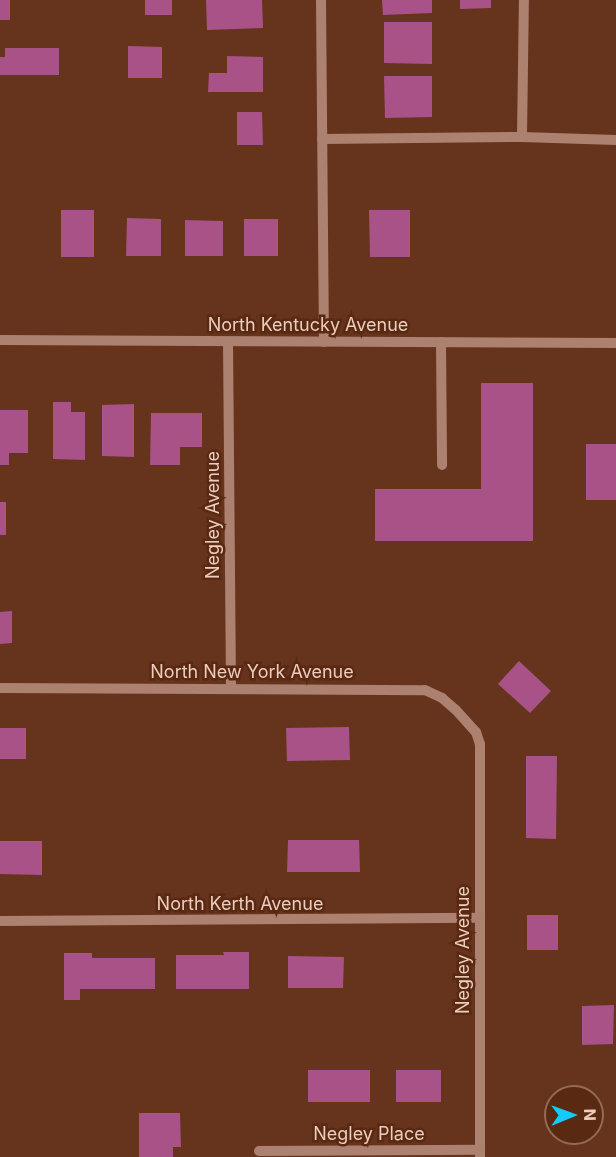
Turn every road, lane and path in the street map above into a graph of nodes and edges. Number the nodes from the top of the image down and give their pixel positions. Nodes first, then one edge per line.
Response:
1 (321, 0) edge
2 (524, 0) edge
3 (522, 137) junction
4 (322, 139) junction
5 (616, 140) edge
6 (0, 340) edge
7 (228, 342) junction
8 (324, 342) junction
9 (441, 342) junction
10 (616, 343) edge
11 (442, 465) dead end
12 (0, 688) edge
13 (231, 688) junction
14 (480, 744) joint
15 (480, 918) junction
16 (0, 921) edge
17 (259, 1151) dead end
18 (480, 1154) edge

1 - 4 street
2 - 3 street
3 - 4 street
3 - 5 street
4 - 8 street
6 - 7 street, North Kentucky Avenue
7 - 8 street, North Kentucky Avenue
7 - 13 street, Negley Avenue
8 - 9 street, North Kentucky Avenue
9 - 10 street, North Kentucky Avenue
9 - 11 street
12 - 13 street, North New York Avenue
13 - 14 street, North New York Avenue
14 - 15 street, Negley Avenue
15 - 16 street, North Kerth Avenue
15 - 18 street, Negley Avenue
17 - 18 street, Negley Place

